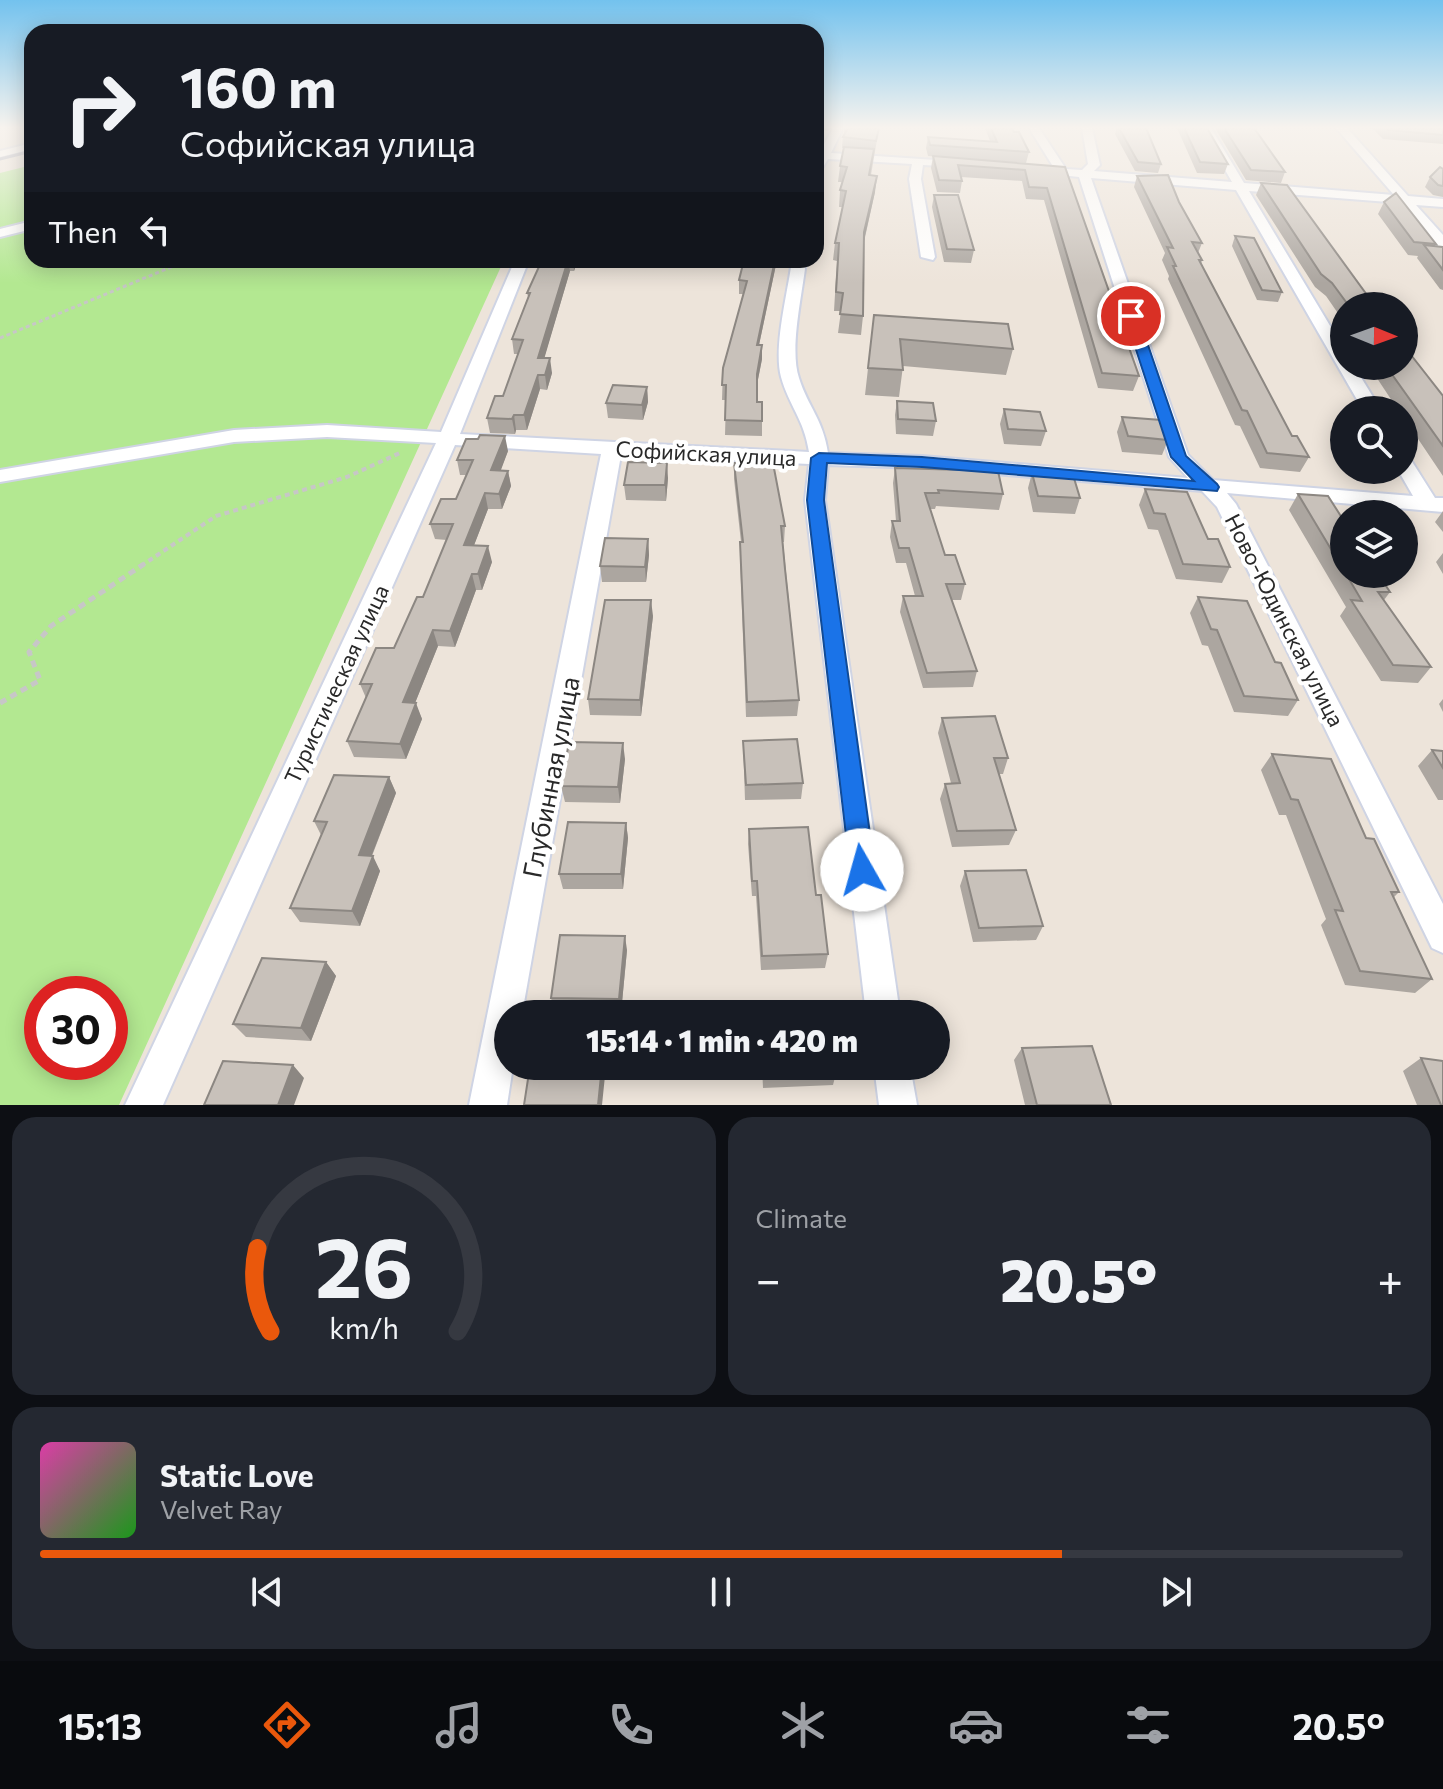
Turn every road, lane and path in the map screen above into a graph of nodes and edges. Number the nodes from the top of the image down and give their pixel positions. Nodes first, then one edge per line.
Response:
1 (915, 180) edge
2 (1075, 180) edge
3 (1139, 180) edge
4 (1235, 180) edge
5 (1386, 180) edge
6 (1240, 188) junction
7 (1404, 200) junction
8 (1443, 203) edge
9 (24, 227) edge
10 (0, 233) edge
11 (1443, 243) edge
12 (928, 257) dead end
13 (169, 268) edge
14 (518, 268) edge
15 (798, 268) edge
16 (0, 338) edge
17 (1330, 339) edge
18 (440, 438) junction
19 (612, 449) junction
20 (819, 458) junction
21 (0, 476) edge
22 (1418, 482) edge
23 (1211, 487) junction
24 (1435, 504) edge
25 (0, 703) edge
26 (1443, 937) edge
27 (881, 1000) edge
28 (894, 1080) edge
29 (144, 1105) edge
30 (488, 1105) edge
31 (898, 1105) edge

1 - 12 street
2 - 23 street, Ново-Юдинская улица
3 - 6 street
4 - 6 street
5 - 7 street
6 - 7 street
6 - 17 street
7 - 8 street
7 - 11 street
9 - 10 street
13 - 16 path
14 - 18 street, Туристическая улица
15 - 20 street
18 - 19 street, Софийская улица
18 - 21 street, Софийская улица
18 - 25 path
18 - 29 street, Туристическая улица
19 - 20 street, Софийская улица
19 - 30 street, Глубинная улица
20 - 23 street, Софийская улица
20 - 27 street
22 - 24 street
23 - 24 street, Софийская улица
23 - 26 street, Ново-Юдинская улица
28 - 31 street

